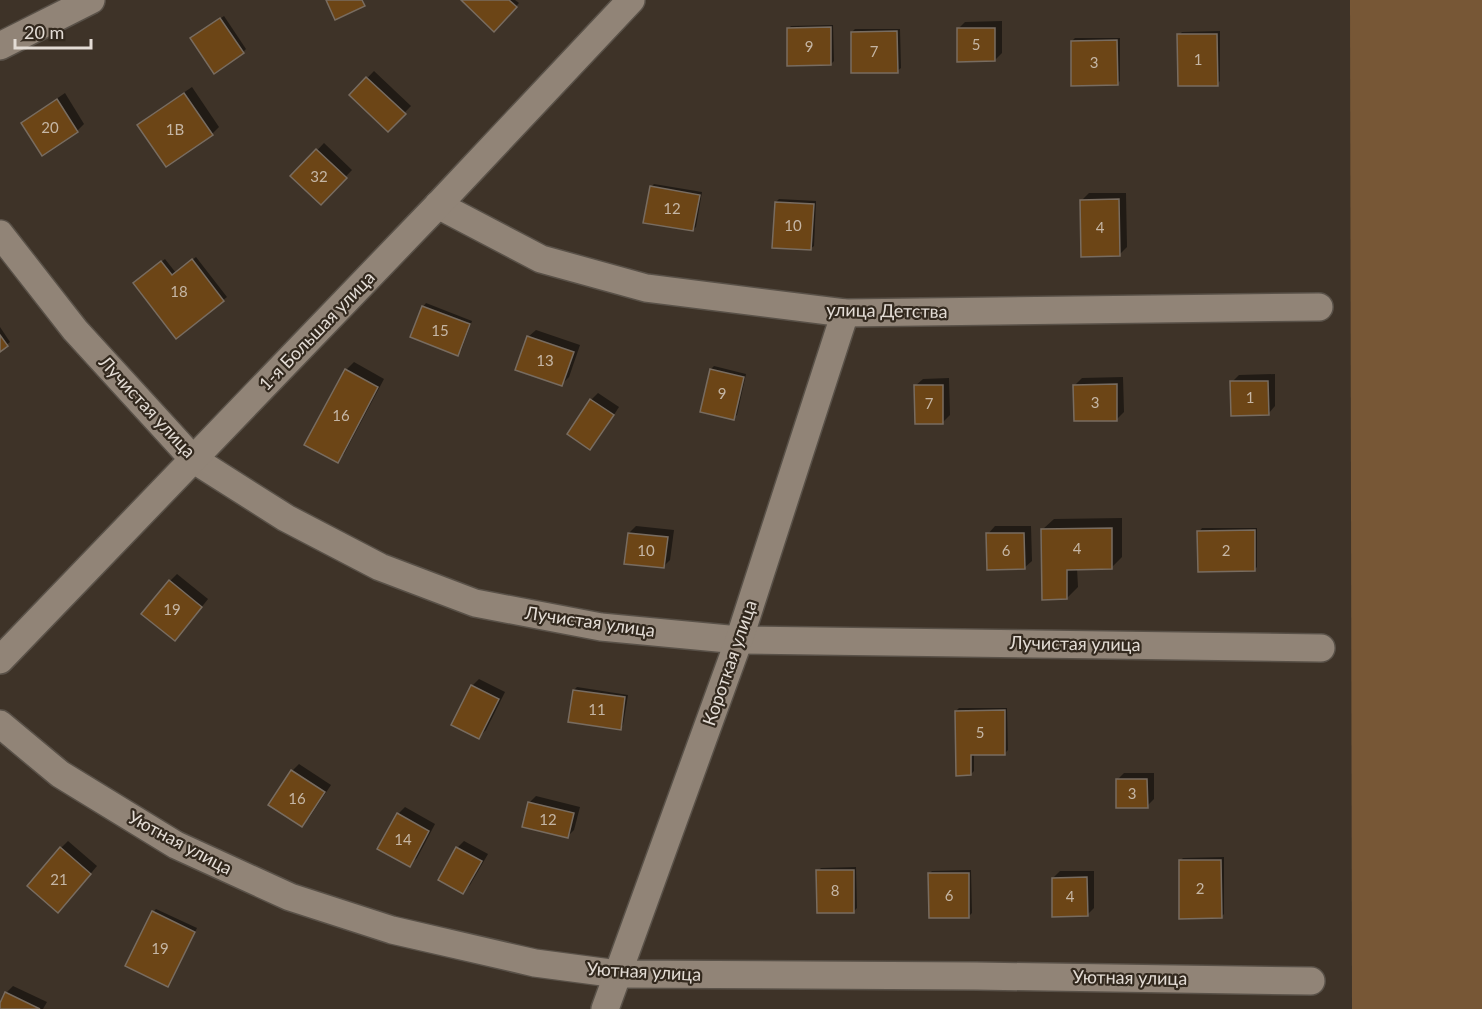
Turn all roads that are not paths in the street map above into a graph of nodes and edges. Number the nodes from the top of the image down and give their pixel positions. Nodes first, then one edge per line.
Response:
1 (91, 0) edge
2 (631, 0) edge
3 (60, 7) edge
4 (0, 46) edge
5 (438, 205) junction
6 (0, 234) edge
7 (1319, 307) dead end
8 (845, 313) junction
9 (193, 459) junction
10 (739, 640) junction
11 (1321, 648) dead end
12 (0, 660) edge
13 (0, 724) edge
14 (618, 974) junction
15 (1311, 981) dead end
16 (606, 1009) edge

1 - 3 street
2 - 5 street, 1-я Большая улица
3 - 4 street
5 - 8 street, улица Детства
5 - 9 street, 1-я Большая улица
6 - 9 street, Лучистая улица
7 - 8 street, улица Детства
8 - 10 street, Короткая улица
9 - 10 street, Лучистая улица
9 - 12 street, 1-я Большая улица
10 - 11 street, Лучистая улица
10 - 14 street, Короткая улица
13 - 14 street, Уютная улица
14 - 15 street, Уютная улица
14 - 16 street, Короткая улица

